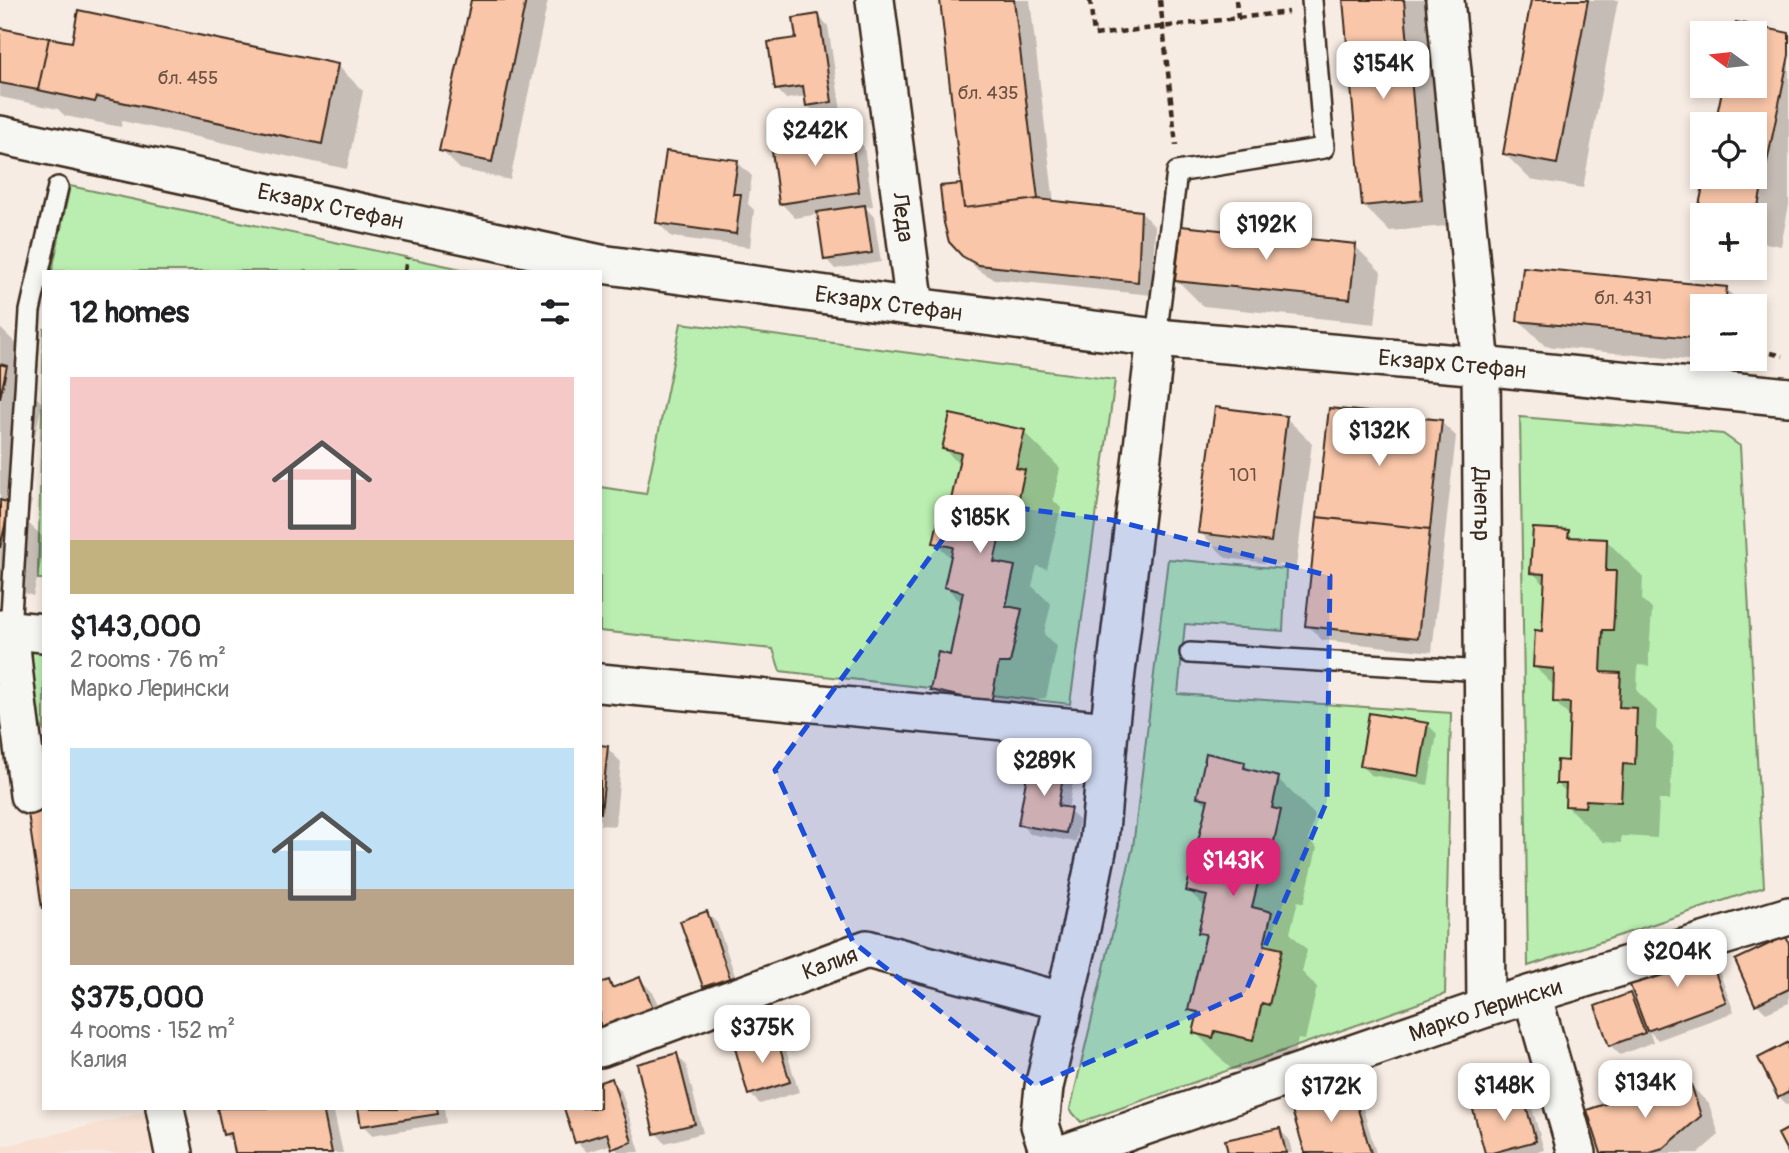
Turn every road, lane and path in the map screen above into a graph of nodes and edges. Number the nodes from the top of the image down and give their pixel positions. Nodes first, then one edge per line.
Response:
1 (875, 0) edge
2 (1090, 0) edge
3 (1160, 0) edge
4 (1236, 0) edge
5 (1445, 0) edge
6 (1312, 5) edge
7 (1238, 18) junction
8 (1163, 26) junction
9 (0, 135) edge
10 (1177, 172) junction
11 (58, 187) dead end
12 (915, 307) junction
13 (1156, 338) junction
14 (1771, 353) dead end
15 (1783, 356) dead end
16 (1480, 366) junction
17 (1789, 397) edge
18 (18, 631) edge
19 (1190, 653) dead end
20 (1483, 671) junction
21 (602, 683) edge
22 (1109, 732) junction
23 (24, 796) edge
24 (1789, 916) edge
25 (1532, 994) junction
26 (1065, 1002) junction
27 (1486, 1009) junction
28 (602, 1047) edge
29 (165, 1110) edge
30 (1068, 1152) edge
31 (174, 1153) edge
32 (1577, 1153) edge

1 - 12 street, Леда
2 - 8 path
3 - 8 path
4 - 7 path
5 - 16 street, Днепър
6 - 7 path
6 - 10 lane
7 - 8 path
8 - 10 path
9 - 12 street, Екзарх Стефан
10 - 13 lane
11 - 18 lane
12 - 13 street, Екзарх Стефан
13 - 16 street, Екзарх Стефан
13 - 22 street
14 - 15 path
16 - 17 street, Екзарх Стефан
16 - 20 street, Днепър
18 - 23 street
19 - 20 lane
20 - 27 street, Днепър
21 - 22 street
22 - 26 street
24 - 25 street, Марко Лерински
25 - 27 street, Марко Лерински
25 - 32 street
26 - 28 street, Калия
26 - 30 street
27 - 30 street, Марко Лерински
29 - 31 street

